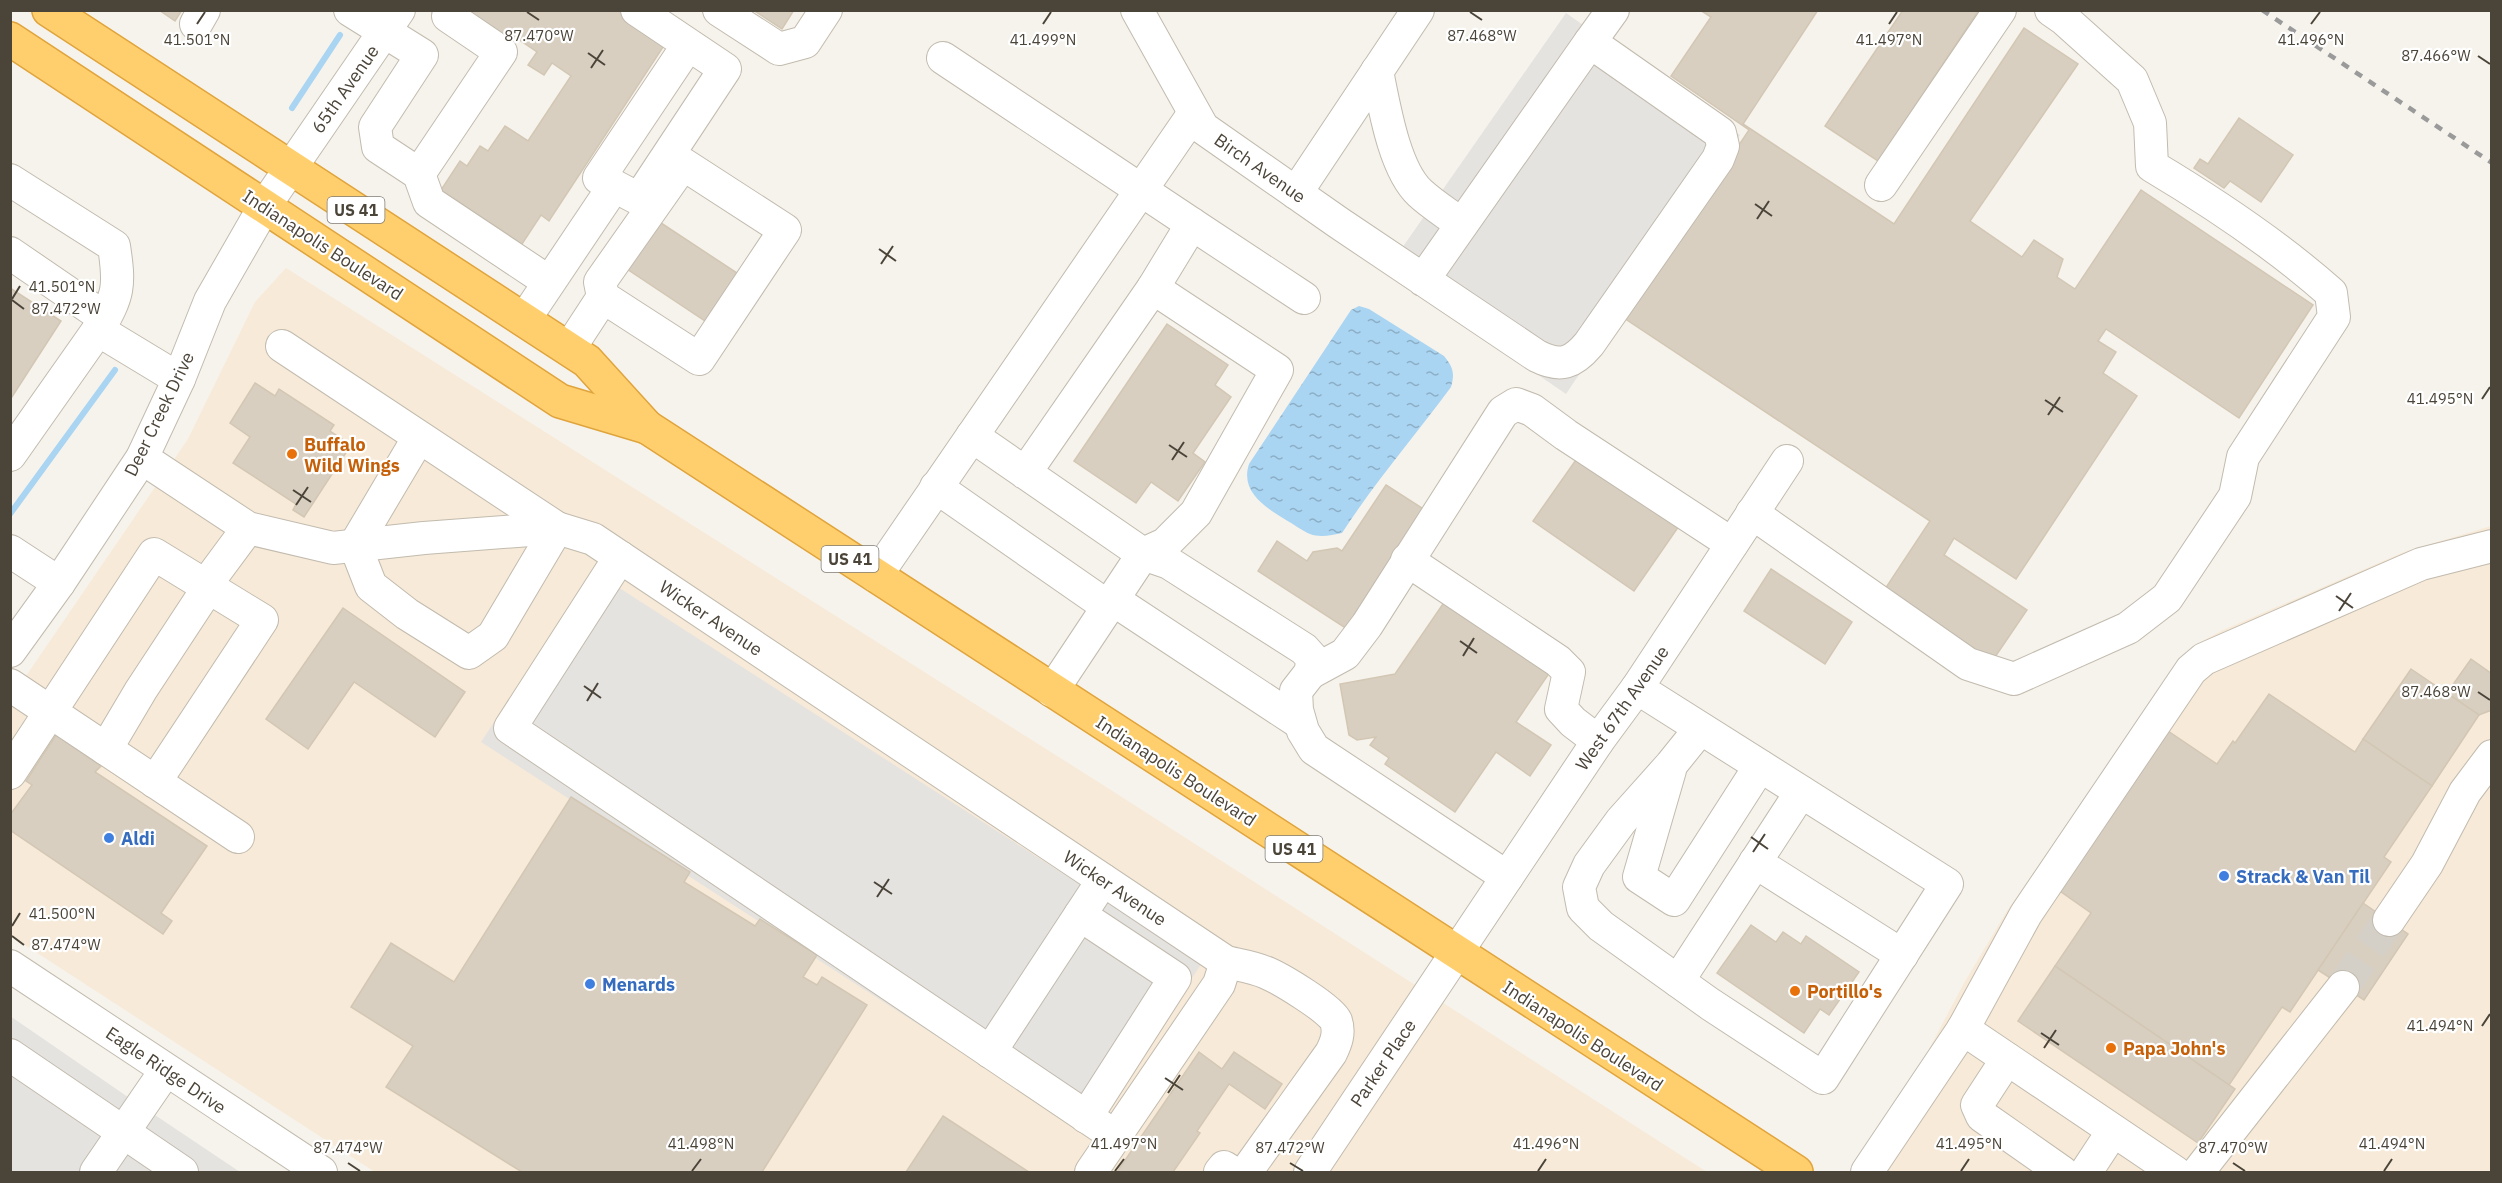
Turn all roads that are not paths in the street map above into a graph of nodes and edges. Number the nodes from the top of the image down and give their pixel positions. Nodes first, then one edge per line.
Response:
1 (49, 10) edge
2 (350, 10) edge
3 (637, 10) edge
4 (719, 10) edge
5 (826, 10) edge
6 (1137, 10) edge
7 (1418, 10) edge
8 (1613, 10) edge
9 (2000, 10) edge
10 (2051, 10) edge
11 (450, 13) edge
12 (391, 22) edge
13 (10, 39) edge
14 (1590, 42) junction
15 (688, 45) junction
16 (422, 55) junction
17 (943, 58) dead end
18 (1377, 71) junction
19 (1194, 113) junction
20 (290, 167) junction
21 (10, 180) edge
22 (1881, 185) dead end
23 (614, 186) junction
24 (424, 188) junction
25 (1142, 189) junction
26 (1296, 193) junction
27 (264, 207) junction
28 (1192, 224) junction
29 (1461, 224) junction
30 (10, 253) edge
31 (1423, 280) junction
32 (549, 282) junction
33 (1153, 288) junction
34 (603, 297) junction
35 (1304, 298) dead end
36 (524, 320) junction
37 (102, 324) junction
38 (282, 346) dead end
39 (568, 349) junction
40 (179, 379) junction
41 (647, 427) junction
42 (972, 436) junction
43 (419, 437) junction
44 (10, 455) edge
45 (142, 458) junction
46 (1787, 461) dead end
47 (1025, 473) junction
48 (936, 487) junction
49 (1752, 513) junction
50 (248, 528) junction
51 (556, 528) junction
52 (1732, 544) junction
53 (355, 545) junction
54 (2492, 546) edge
55 (10, 551) edge
56 (1143, 554) junction
57 (620, 557) junction
58 (1407, 560) junction
59 (876, 576) junction
60 (59, 583) junction
61 (207, 587) junction
62 (1110, 603) junction
63 (10, 651) edge
64 (1310, 673) junction
65 (10, 686) edge
66 (1637, 688) junction
67 (1052, 691) junction
68 (50, 712) junction
69 (1300, 723) junction
70 (1700, 729) junction
71 (1598, 741) junction
72 (106, 749) junction
73 (2492, 756) edge
74 (1671, 765) junction
75 (1760, 766) junction
76 (10, 773) edge
77 (155, 782) junction
78 (1801, 792) junction
79 (238, 837) dead end
80 (1755, 862) junction
81 (1507, 877) junction
82 (1103, 880) junction
83 (1080, 915) junction
84 (2389, 920) tunnel mouth
85 (1455, 954) junction
86 (1902, 955) junction
87 (1226, 962) junction
88 (10, 966) edge
89 (1678, 981) junction
90 (2343, 987) tunnel mouth
91 (1963, 1029) junction
92 (990, 1052) junction
93 (10, 1055) edge
94 (2007, 1059) junction
95 (166, 1070) junction
96 (1086, 1117) junction
97 (2113, 1131) junction
98 (123, 1132) junction
99 (1115, 1137) junction
100 (1230, 1171) edge
101 (96, 1173) edge
102 (182, 1173) edge
103 (321, 1173) edge
104 (1091, 1173) edge
105 (1310, 1173) edge
106 (1796, 1173) edge
107 (1867, 1173) edge
108 (2062, 1173) edge
109 (2085, 1173) edge
110 (2175, 1173) edge
111 (2198, 1173) edge

1 - 20 highway, Indianapolis Boulevard / US 41
2 - 12 street
3 - 15 street
4 - 5 street
6 - 19 street, Birch Avenue
7 - 18 street
8 - 14 street
9 - 22 street
10 - 49 street
11 - 16 street
11 - 24 street
12 - 16 street
12 - 20 street, 65th Avenue
13 - 27 highway, Indianapolis Boulevard / US 41
14 - 29 street
14 - 31 street, Birch Avenue
15 - 23 street
15 - 23 street
16 - 24 street
17 - 25 street
18 - 26 street
18 - 29 street
19 - 25 street
19 - 26 street, Birch Avenue
20 - 27 street, Deer Creek Drive
20 - 36 highway, Indianapolis Boulevard / US 41
21 - 37 street
23 - 32 street
24 - 32 street
25 - 28 street
25 - 42 street
26 - 31 street, Birch Avenue
27 - 40 street, Deer Creek Drive
27 - 41 highway, Indianapolis Boulevard / US 41
28 - 33 street
28 - 35 street
29 - 31 street
30 - 37 street
32 - 36 street
33 - 47 street
33 - 56 street
34 - 34 street
34 - 39 street
36 - 39 highway, Indianapolis Boulevard / US 41
37 - 40 street
37 - 44 street
38 - 43 street
39 - 41 highway, Indianapolis Boulevard / US 41
40 - 45 street, Deer Creek Drive
41 - 59 highway, Indianapolis Boulevard / US 41
42 - 47 street
42 - 48 street
43 - 51 street
43 - 53 street
45 - 50 street, Wicker Avenue
45 - 60 street, Deer Creek Drive
46 - 49 street, West 67th Avenue
47 - 56 street
48 - 59 street
48 - 62 street
49 - 52 street, West 67th Avenue
50 - 53 street, Wicker Avenue
50 - 61 street
51 - 53 street, Wicker Avenue
51 - 53 street
51 - 57 street, Wicker Avenue
52 - 58 street
52 - 66 street, West 67th Avenue
54 - 91 street
55 - 60 street
56 - 62 street
56 - 64 street
57 - 82 street, Wicker Avenue
57 - 92 street
58 - 64 street
58 - 71 street
59 - 67 highway, Indianapolis Boulevard / US 41
60 - 63 street, Deer Creek Drive
61 - 68 street
61 - 72 street
61 - 77 street
62 - 67 street
62 - 69 street
64 - 69 street
65 - 68 street
66 - 70 street
66 - 71 street, West 67th Avenue
67 - 85 highway, Indianapolis Boulevard / US 41
68 - 72 street
68 - 76 street
69 - 81 street
70 - 74 street
70 - 75 street
71 - 81 street, West 67th Avenue
72 - 77 street
73 - 84 street
74 - 75 street
74 - 89 street
75 - 78 street
77 - 79 street
78 - 80 street
78 - 86 street
80 - 86 street
80 - 89 street
81 - 85 street, West 67th Avenue
82 - 83 street
82 - 87 street, Wicker Avenue
83 - 92 street
83 - 96 street
85 - 105 street, Parker Place
85 - 106 highway, Indianapolis Boulevard / US 41
86 - 89 street
87 - 99 street
87 - 100 street, Wicker Avenue
88 - 95 street, Eagle Ridge Drive
90 - 111 street
91 - 94 street
91 - 107 street
92 - 96 street
93 - 98 street
94 - 97 street
94 - 108 street
95 - 98 street
95 - 103 street, Eagle Ridge Drive
96 - 99 street
97 - 109 street
97 - 110 street
98 - 101 street
98 - 102 street
99 - 104 street

